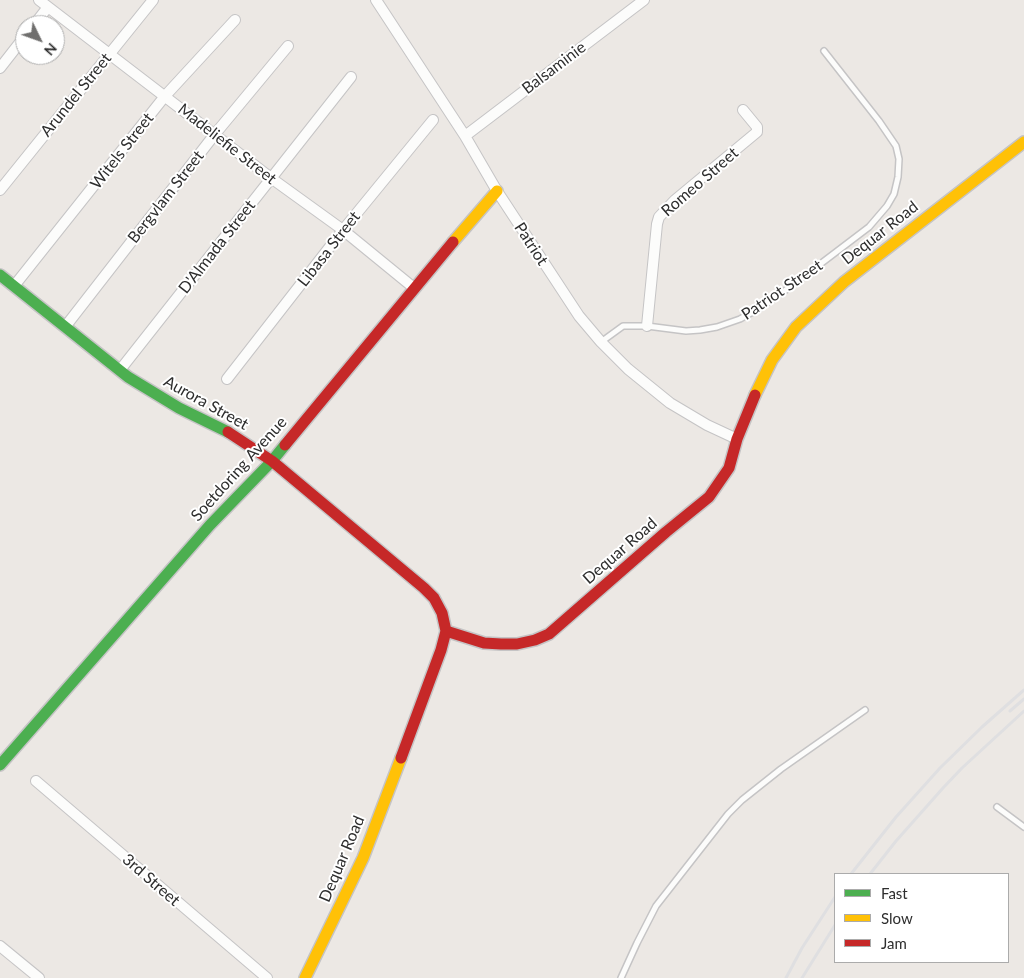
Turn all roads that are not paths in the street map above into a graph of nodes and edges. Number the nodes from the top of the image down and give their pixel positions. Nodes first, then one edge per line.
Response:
1 (39, 0) edge
2 (153, 0) edge
3 (376, 0) edge
4 (644, 0) edge
5 (48, 7) junction
6 (42, 15) edge
7 (235, 20) dead end
8 (288, 46) dead end
9 (15, 49) edge
10 (824, 51) dead end
11 (110, 54) junction
12 (0, 68) edge
13 (351, 77) dead end
14 (165, 96) junction
15 (743, 110) dead end
16 (433, 120) dead end
17 (215, 134) junction
18 (465, 136) junction
19 (1024, 142) edge
20 (271, 178) junction
21 (0, 190) edge
22 (497, 192) junction
23 (343, 230) junction
24 (0, 275) edge
25 (14, 286) junction
26 (414, 288) junction
27 (647, 326) junction
28 (65, 327) junction
29 (601, 342) junction
30 (120, 370) junction
31 (227, 379) dead end
32 (737, 439) junction
33 (272, 461) junction
34 (446, 631) junction
35 (865, 710) dead end
36 (0, 765) edge
37 (36, 781) dead end
38 (997, 807) dead end
39 (1024, 827) edge
40 (0, 946) edge
41 (309, 976) edge
42 (38, 978) edge
43 (267, 978) edge
44 (621, 978) edge

1 - 5 street, Madeliefie Street
2 - 11 street, Arundel Street
3 - 18 street, Patriot
4 - 18 street, Balsaminie
5 - 6 street
5 - 11 street, Madeliefie Street
7 - 14 street, Witels Street
8 - 17 street, Bergvlam Street
9 - 12 street
10 - 27 lane, Patriot Street
11 - 14 street, Madeliefie Street
11 - 21 street, Arundel Street
13 - 20 street, D'Almada Street
14 - 17 street, Madeliefie Street
14 - 25 street, Witels Street
15 - 27 street, Romeo Street
16 - 23 street, Libasa Street
17 - 20 street, Madeliefie Street
17 - 28 street, Bergvlam Street
18 - 22 street, Patriot
19 - 32 street, Dequar Road
20 - 23 street, Madeliefie Street
20 - 30 street, D'Almada Street
22 - 26 street, Soetdoring Avenue
22 - 29 street, Patriot
23 - 26 street, Madeliefie Street
23 - 31 street, Libasa Street
24 - 25 street, Aurora Street
25 - 28 street, Aurora Street
26 - 33 street, Soetdoring Avenue
27 - 29 lane, Patriot Street
28 - 30 street, Aurora Street
29 - 32 street, Patriot
30 - 33 street, Aurora Street
32 - 34 street, Dequar Road
33 - 34 street, Aurora Street
33 - 36 street, Soetdoring Avenue
34 - 41 street, Dequar Road
35 - 44 lane
37 - 43 street, 3rd Street
38 - 39 lane
40 - 42 street

